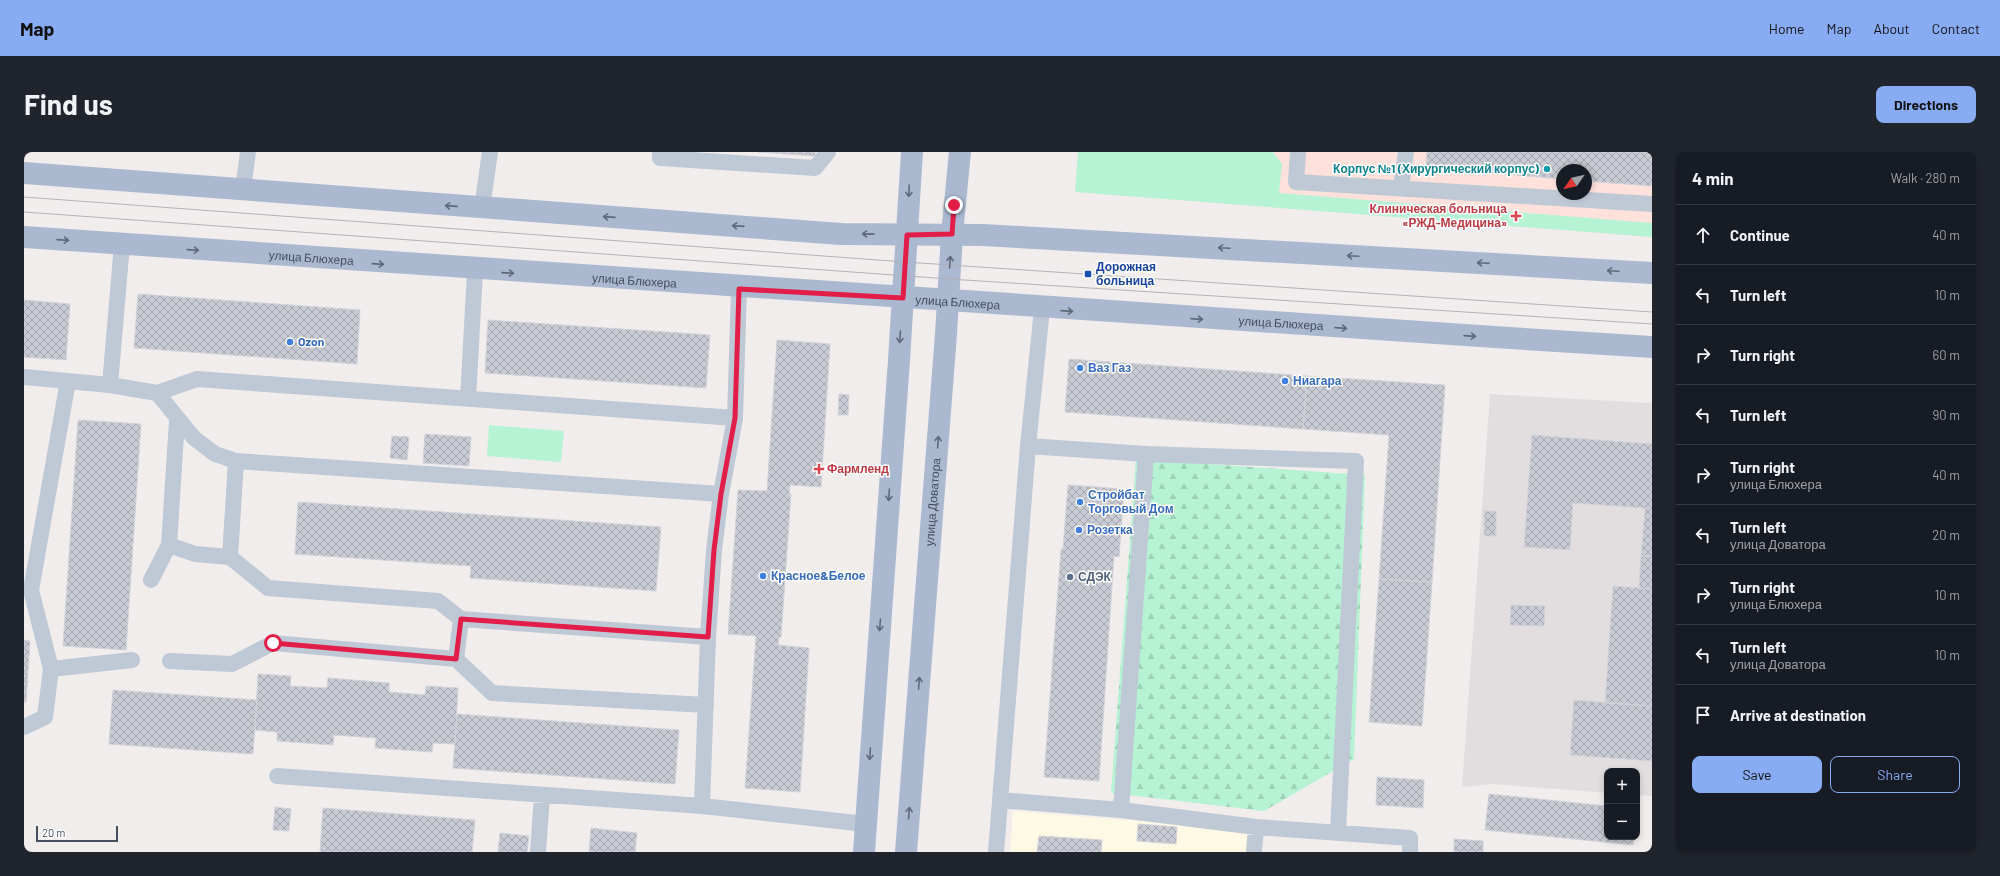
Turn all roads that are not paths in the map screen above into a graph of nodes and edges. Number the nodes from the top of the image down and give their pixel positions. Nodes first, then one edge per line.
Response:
1 (248, 152) edge
2 (490, 152) edge
3 (660, 152) edge
4 (828, 152) edge
5 (912, 152) edge
6 (960, 152) edge
7 (1298, 152) edge
8 (1406, 152) edge
9 (24, 173) edge
10 (1401, 188) junction
11 (243, 190) junction
12 (1652, 204) edge
13 (482, 208) junction
14 (952, 234) junction
15 (907, 235) junction
16 (24, 237) edge
17 (122, 244) junction
18 (475, 271) junction
19 (1652, 273) edge
20 (739, 289) junction
21 (903, 298) junction
22 (948, 301) junction
23 (1042, 309) junction
24 (1652, 347) edge
25 (24, 377) edge
26 (68, 381) junction
27 (110, 385) junction
28 (157, 393) junction
29 (468, 399) junction
30 (735, 418) junction
31 (178, 420) junction
32 (1028, 446) junction
33 (1146, 454) junction
34 (236, 461) junction
35 (721, 494) junction
36 (169, 545) junction
37 (230, 557) junction
38 (151, 580) dead end
39 (27, 589) edge
40 (461, 619) junction
41 (708, 637) junction
42 (456, 659) junction
43 (132, 660) dead end
44 (170, 661) dead end
45 (51, 669) junction
46 (706, 705) junction
47 (24, 727) edge
48 (277, 776) dead end
49 (542, 796) junction
50 (1000, 800) junction
51 (702, 806) junction
52 (1121, 810) junction
53 (866, 824) junction
54 (1256, 827) junction
55 (1338, 832) junction
56 (538, 852) edge
57 (864, 852) edge
58 (906, 852) edge
59 (996, 852) edge
60 (1254, 852) edge
61 (1410, 852) edge

1 - 11 lane
2 - 13 lane
3 - 4 lane
5 -> 15 main road
6 - 14 main road, улица Доватора
7 - 10 lane
8 - 10 lane
9 - 11 main road
10 - 12 lane
13 -> 11 main road
15 -> 13 main road
14 - 15 main road
19 -> 14 main road
22 -> 14 main road, улица Доватора
15 - 21 main road
16 -> 17 main road, улица Блюхера
17 -> 18 main road, улица Блюхера
17 - 27 lane
18 -> 20 main road, улица Блюхера
18 - 29 lane
20 - 21 main road, улица Блюхера
20 - 30 lane
21 - 22 main road, улица Блюхера
21 -> 53 main road
22 - 23 main road, улица Блюхера
58 -> 22 main road, улица Доватора
23 -> 24 main road, улица Блюхера
23 - 32 lane
25 - 26 lane
26 - 27 lane
26 - 39 lane
27 - 28 lane
28 - 29 lane
28 - 31 lane
29 - 30 lane
30 - 35 lane
31 - 34 lane
31 - 36 lane
32 - 33 lane
32 - 50 lane
33 - 52 lane
33 - 55 lane
34 - 35 lane
34 - 37 lane
35 - 41 lane
36 - 37 lane
36 - 38 lane
37 - 40 lane
39 - 45 lane
40 - 41 lane
40 - 42 lane
41 - 46 lane
42 - 44 lane
42 - 46 lane
43 - 45 lane
45 - 47 lane
46 - 51 lane
48 - 49 lane
49 - 51 lane
49 - 56 lane
50 - 52 lane
50 - 59 lane
51 - 53 lane
52 - 54 lane
53 - 57 main road
54 - 55 lane
54 - 60 lane
55 - 61 lane

